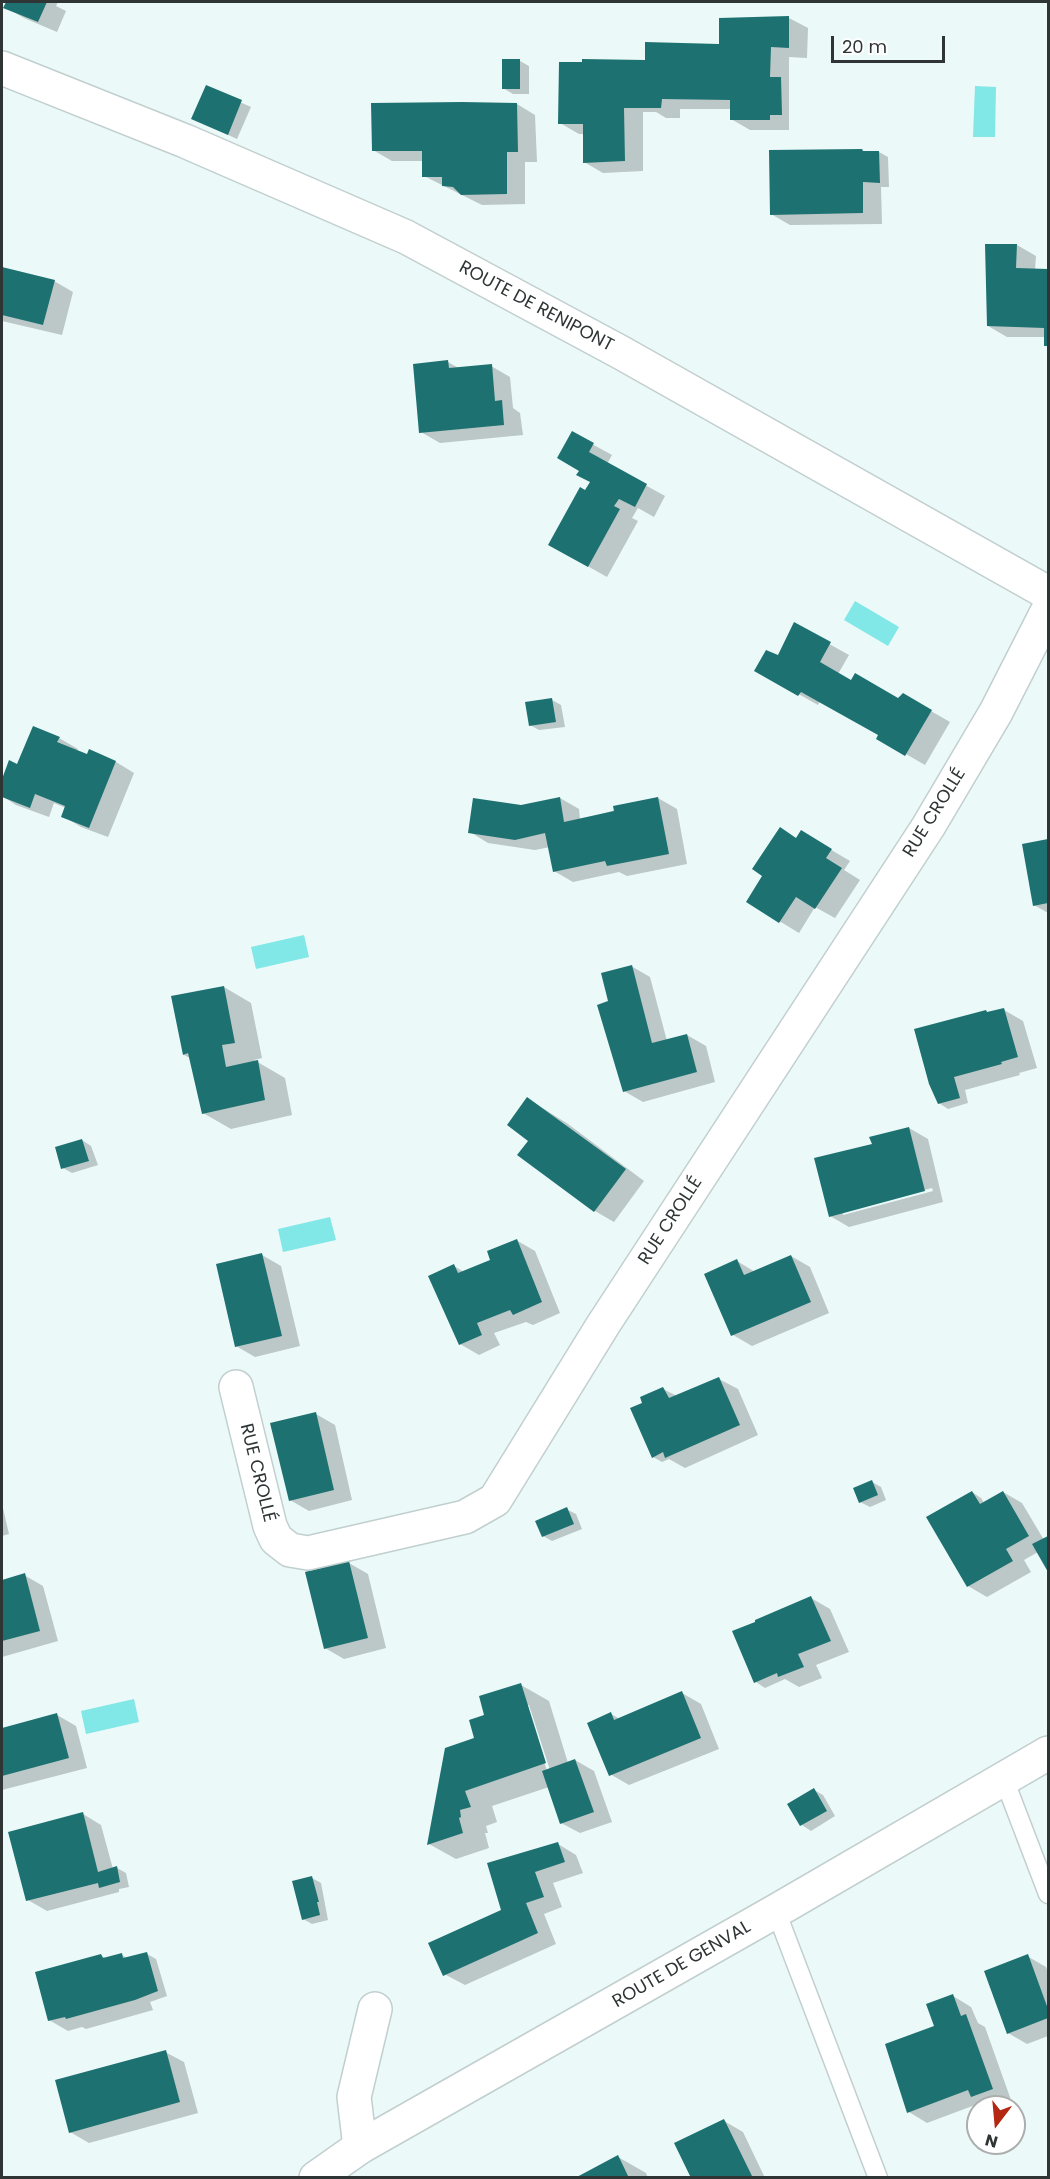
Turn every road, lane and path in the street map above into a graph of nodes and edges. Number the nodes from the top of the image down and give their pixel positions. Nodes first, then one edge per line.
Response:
1 (2, 68) edge
2 (1045, 590) edge
3 (236, 1387) dead end
4 (1048, 1753) edge
5 (1004, 1779) junction
6 (1048, 1894) edge
7 (776, 1911) junction
8 (375, 2008) dead end
9 (360, 2147) junction
10 (316, 2178) edge
11 (878, 2178) edge

1 - 2 street, ROUTE DE RENIPONT
2 - 3 street, RUE CROLLÉ
4 - 5 street, ROUTE DE GENVAL
5 - 6 lane
5 - 7 street, ROUTE DE GENVAL
7 - 9 street, ROUTE DE GENVAL
7 - 11 lane
8 - 9 street
9 - 10 street, ROUTE DE GENVAL

